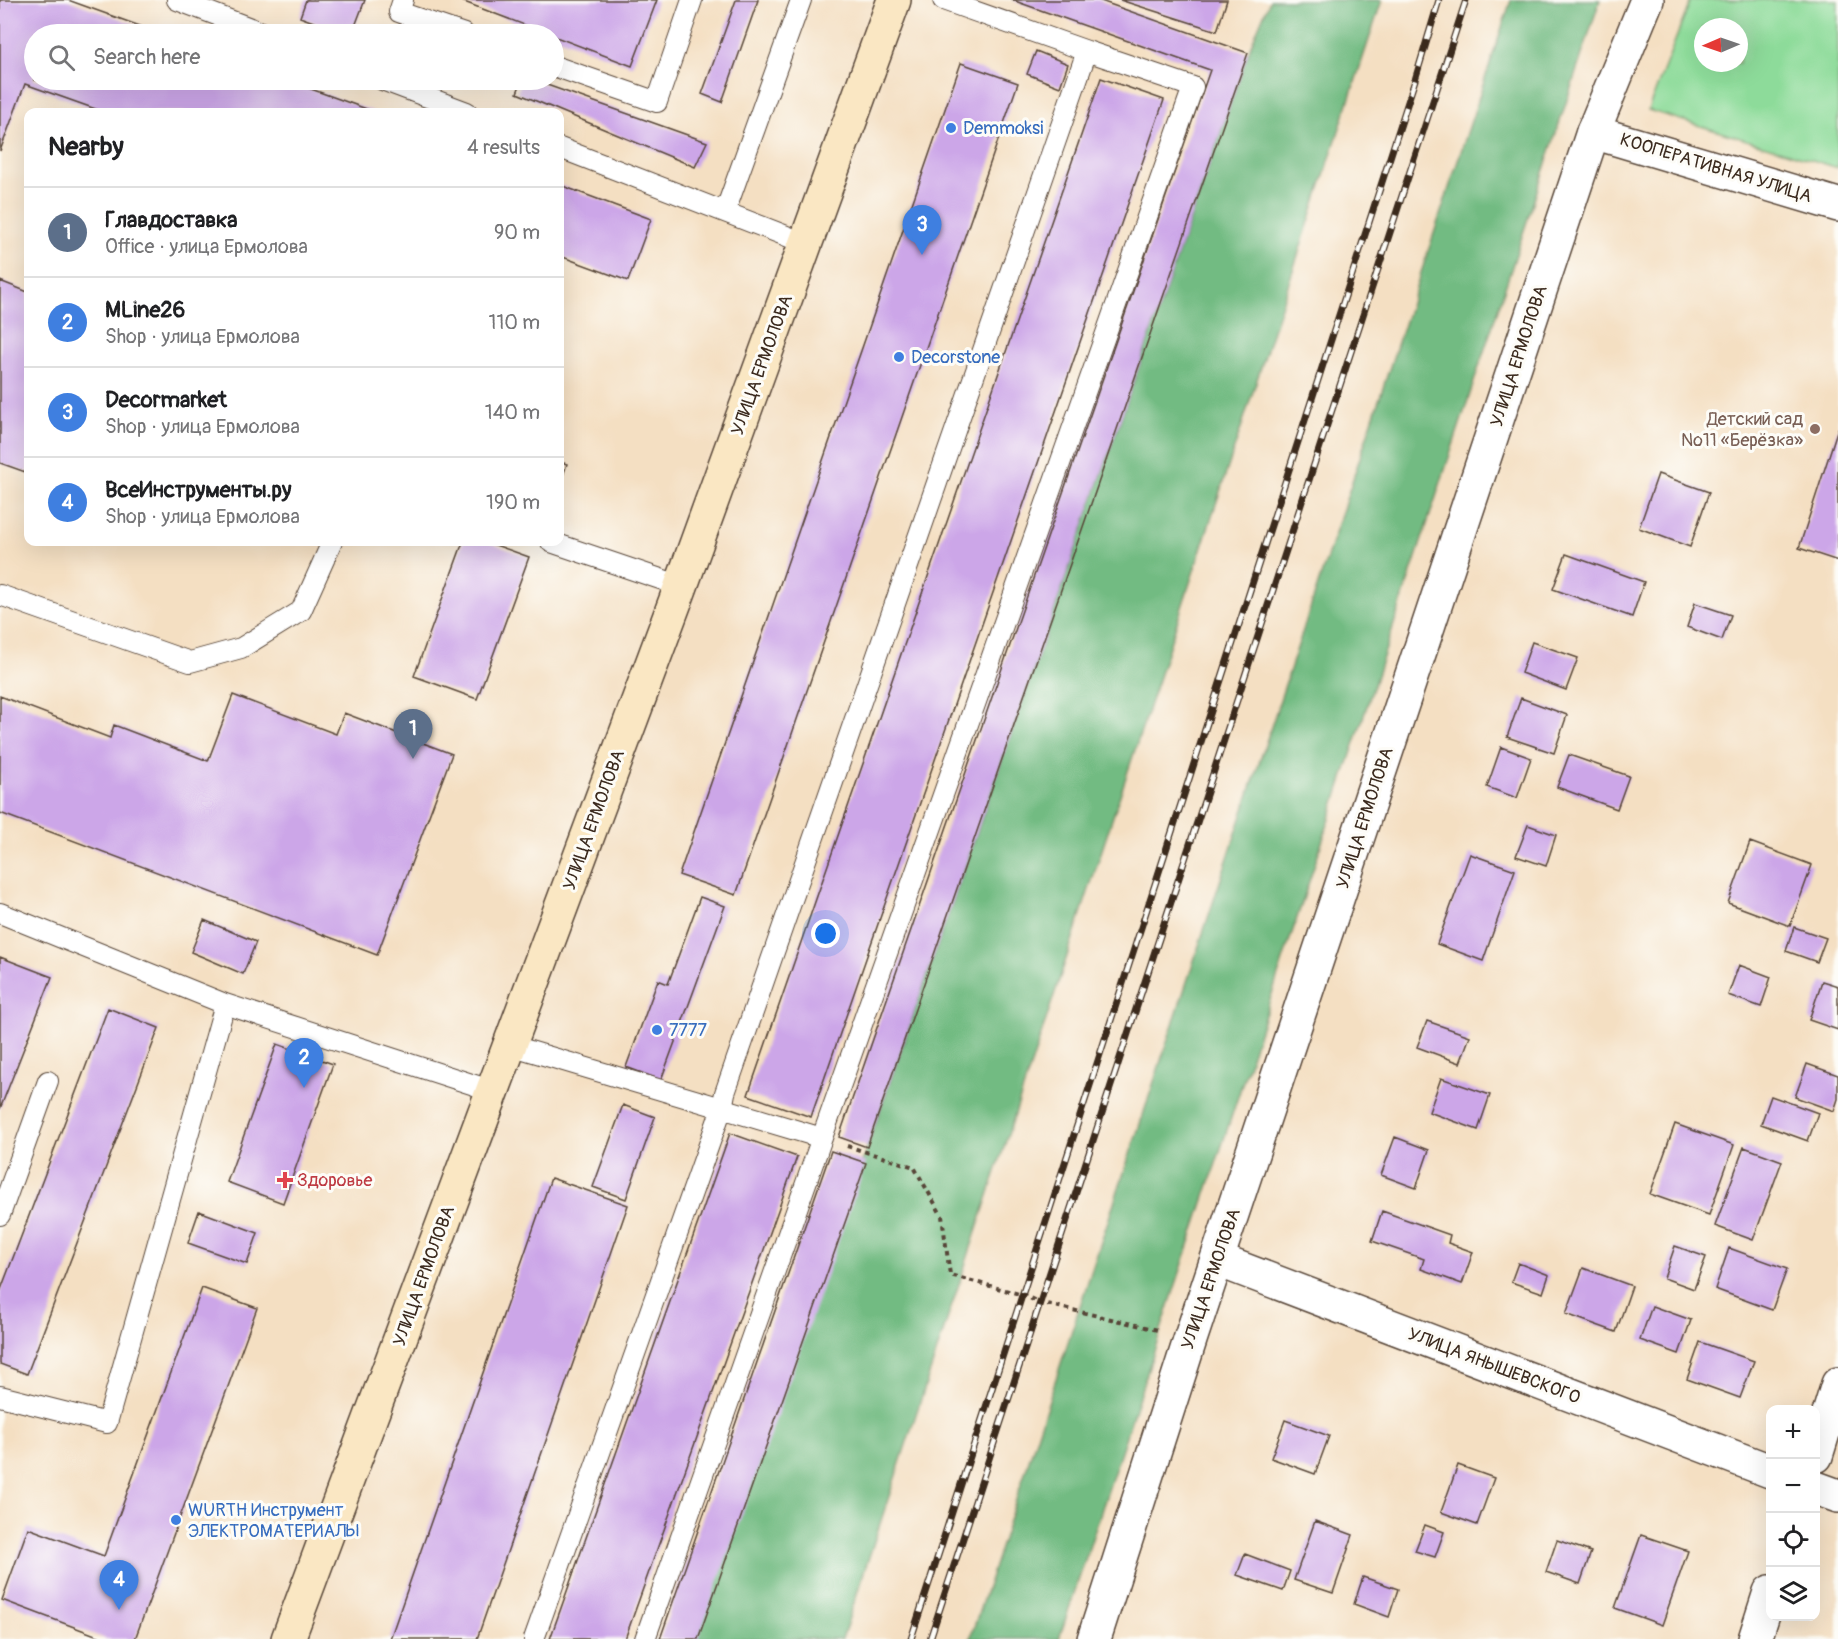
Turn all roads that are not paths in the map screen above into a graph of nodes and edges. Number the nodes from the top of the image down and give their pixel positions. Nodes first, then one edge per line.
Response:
1 (177, 0) edge
2 (403, 0) edge
3 (692, 0) edge
4 (801, 0) edge
5 (894, 0) edge
6 (942, 0) edge
7 (1647, 0) edge
8 (240, 24) edge
9 (434, 24) edge
10 (1087, 51) junction
11 (564, 69) edge
12 (409, 90) edge
13 (456, 108) edge
14 (1593, 132) junction
15 (564, 150) edge
16 (1838, 205) edge
17 (725, 212) junction
18 (807, 244) junction
19 (330, 546) edge
20 (562, 546) edge
21 (681, 586) junction
22 (0, 595) edge
23 (0, 913) edge
24 (225, 1004) junction
25 (510, 1045) junction
26 (48, 1081) dead end
27 (493, 1091) junction
28 (722, 1108) junction
29 (822, 1138) junction
30 (0, 1215) edge
31 (1218, 1260) junction
32 (1838, 1384) edge
33 (0, 1396) edge
34 (1820, 1440) edge
35 (1766, 1470) edge
36 (1820, 1490) edge
37 (1838, 1496) edge
38 (1766, 1605) edge
39 (288, 1639) edge
40 (534, 1639) edge
41 (645, 1639) edge
42 (1094, 1639) edge
43 (1755, 1639) edge

1 - 8 lane
2 - 9 lane
3 - 11 lane
4 - 17 lane
5 - 18 main road, УЛИЦА ЕРМОЛОВА
6 - 10 lane
7 - 14 street, УЛИЦА ЕРМОЛОВА
10 - 28 lane
10 - 29 lane
12 - 13 lane
14 - 16 street, КООПЕРАТИВНАЯ УЛИЦА
14 - 31 street, УЛИЦА ЕРМОЛОВА
15 - 17 lane
17 - 18 lane
18 - 21 main road, УЛИЦА ЕРМОЛОВА
19 - 22 lane
20 - 21 lane
21 - 25 main road, УЛИЦА ЕРМОЛОВА
23 - 24 lane
24 - 27 lane
24 - 33 lane
25 - 27 main road, УЛИЦА ЕРМОЛОВА
25 - 28 lane
26 - 30 lane
27 - 39 main road, УЛИЦА ЕРМОЛОВА
28 - 29 lane
28 - 40 lane
29 - 41 lane
31 - 35 street, УЛИЦА ЯНЫШЕВСКОГО
31 - 42 street, УЛИЦА ЕРМОЛОВА
32 - 34 street
36 - 37 street
38 - 43 street

